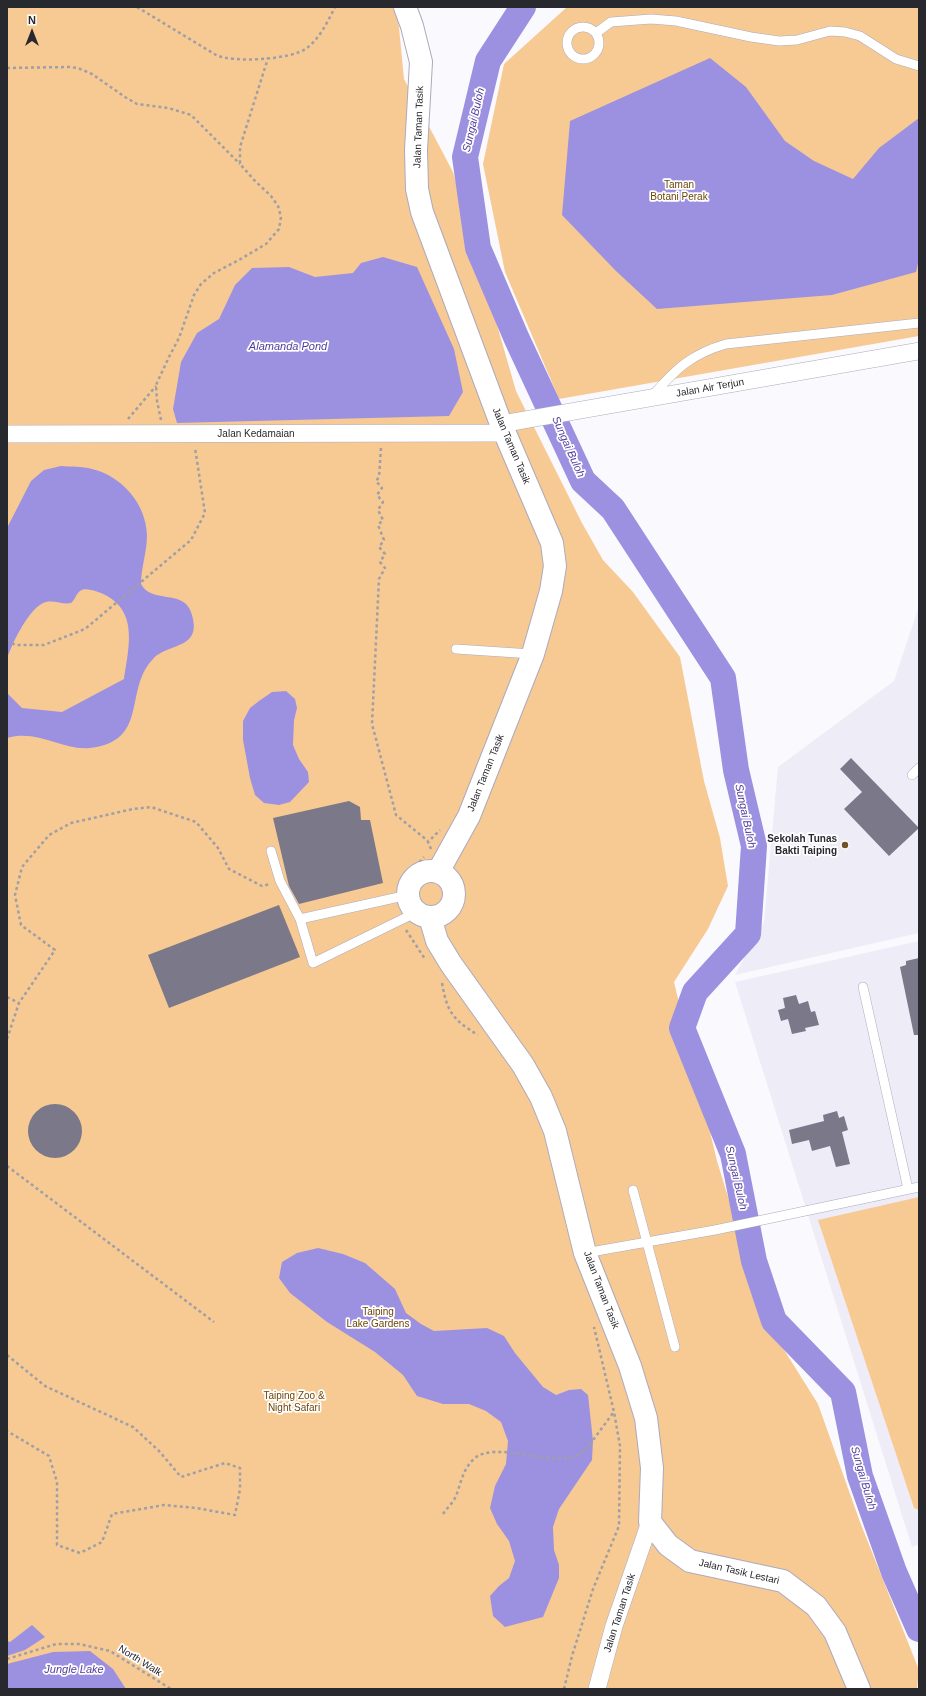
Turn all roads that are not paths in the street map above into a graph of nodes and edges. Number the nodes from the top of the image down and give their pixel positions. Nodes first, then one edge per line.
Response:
1 (405, 7) edge
2 (419, 7) edge
3 (596, 33) dead end
4 (420, 62) junction
5 (919, 66) edge
6 (919, 323) edge
7 (919, 351) edge
8 (650, 398) junction
9 (503, 429) junction
10 (7, 434) edge
11 (456, 648) dead end
12 (533, 654) junction
13 (919, 768) edge
14 (912, 774) dead end
15 (271, 850) dead end
16 (438, 872) junction
17 (418, 908) junction
18 (300, 919) junction
19 (864, 987) dead end
20 (919, 1187) edge
21 (908, 1189) junction
22 (633, 1190) dead end
23 (646, 1242) junction
24 (585, 1253) junction
25 (675, 1347) dead end
26 (650, 1522) junction
27 (597, 1689) edge
28 (859, 1689) edge

1 - 4 street, Jalan Taman Tasik
2 - 4 street
3 - 5 lane
4 - 9 street, Jalan Taman Tasik
6 - 8 lane
7 - 8 street, Jalan Air Terjun
8 - 9 street, Jalan Air Terjun
9 - 10 street, Jalan Kedamaian
9 - 12 street, Jalan Taman Tasik
11 - 12 lane
12 - 16 street, Jalan Taman Tasik
13 - 14 lane
15 - 18 lane
16 - 17 street
16 - 17 street
17 - 18 lane
17 - 18 lane
17 - 24 street, Jalan Taman Tasik
19 - 21 lane
20 - 21 lane
21 - 23 lane
22 - 23 lane
23 - 24 lane
23 - 25 lane
24 - 26 street, Jalan Taman Tasik
26 - 27 street, Jalan Taman Tasik
26 - 28 street, Jalan Tasik Lestari

